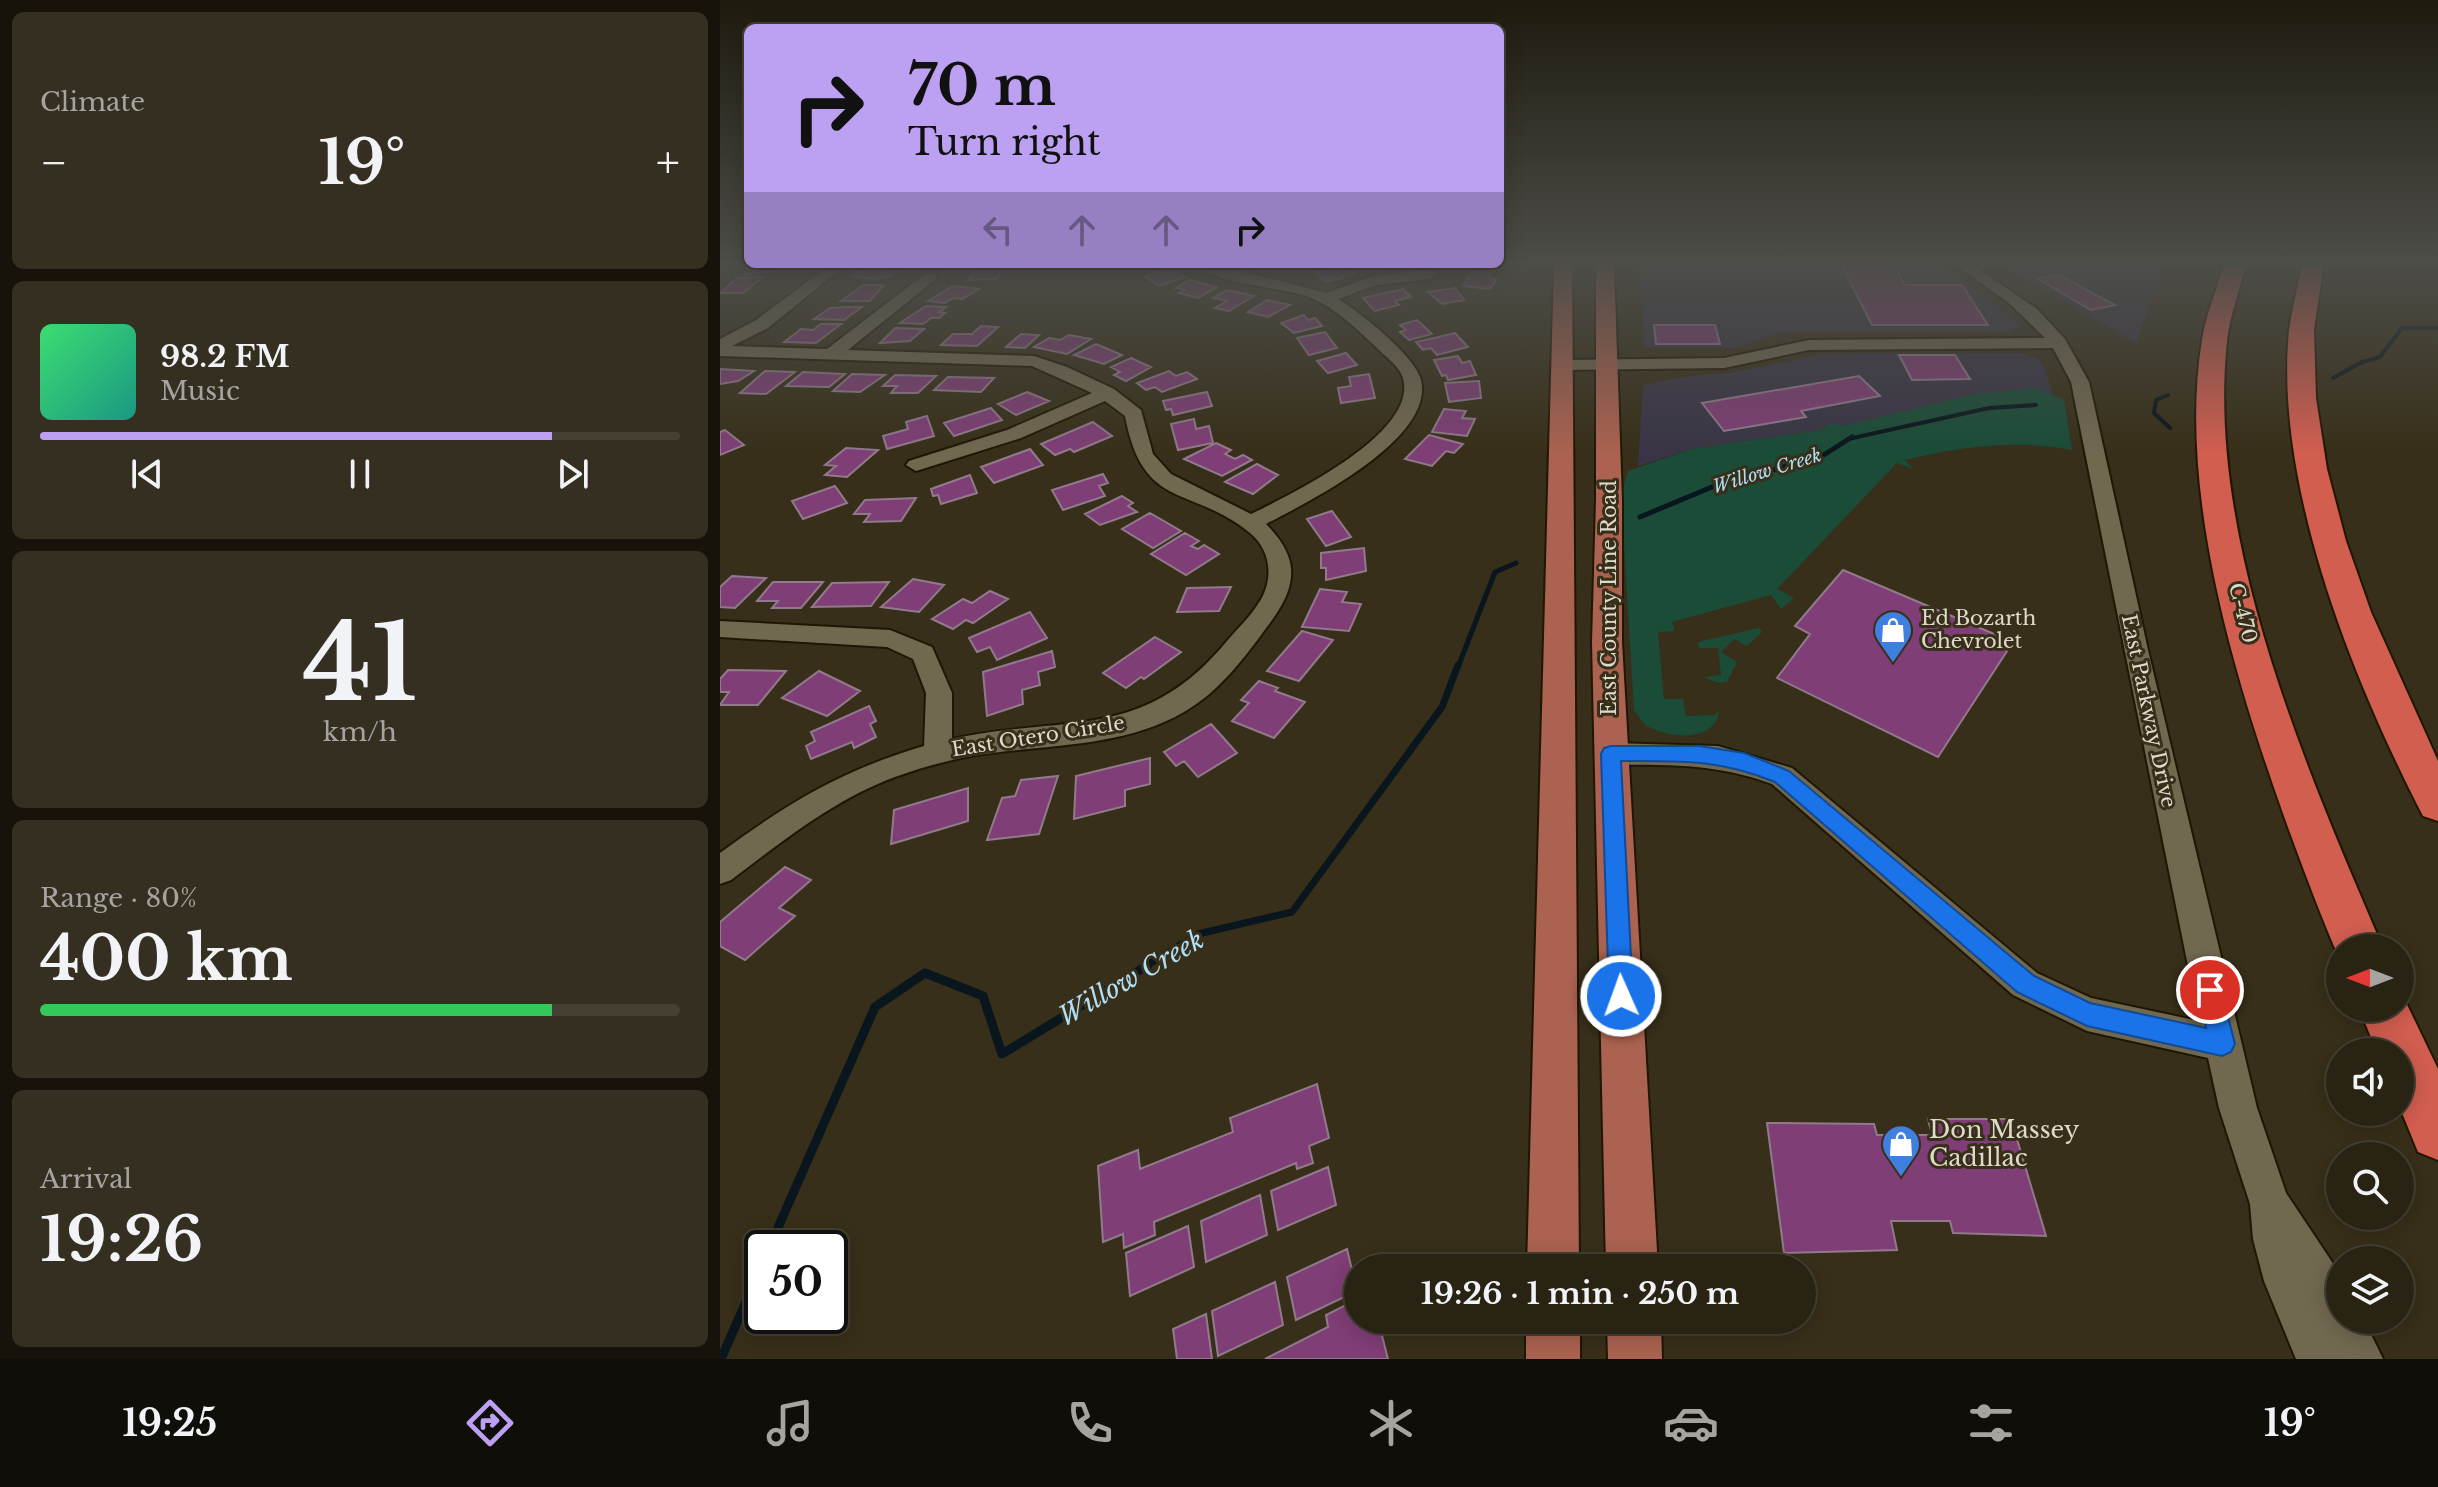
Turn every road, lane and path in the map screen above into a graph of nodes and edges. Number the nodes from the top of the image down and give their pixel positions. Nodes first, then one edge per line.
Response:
1 (735, 327) edge
2 (755, 327) edge
3 (866, 327) edge
4 (1364, 327) edge
5 (1563, 327) edge
6 (1606, 327) edge
7 (2045, 327) edge
8 (2217, 327) edge
9 (2301, 327) edge
10 (2059, 343) junction
11 (720, 346) edge
12 (832, 354) junction
13 (1563, 365) junction
14 (1606, 365) junction
15 (1108, 393) junction
16 (916, 465) dead end
17 (1250, 523) junction
18 (720, 629) edge
19 (938, 753) junction
20 (1611, 754) junction
21 (2438, 804) edge
22 (720, 871) edge
23 (2353, 934) edge
24 (2390, 1022) edge
25 (2222, 1044) junction
26 (2438, 1132) edge
27 (2270, 1204) junction
28 (1553, 1254) edge
29 (1631, 1254) edge
30 (2326, 1291) edge
31 (1553, 1334) edge
32 (1634, 1334) edge
33 (2348, 1334) edge
34 (1553, 1359) edge
35 (1635, 1359) edge
36 (2318, 1359) edge
37 (2361, 1359) edge

1 - 11 street
2 - 11 street
3 - 12 street
4 - 17 street
5 - 13 main road
6 - 14 main road, East County Line Road
7 - 10 street, East Parkway Drive
8 - 23 highway, C-470
9 - 21 highway
10 - 14 street
10 - 25 street, East Parkway Drive
11 - 12 street, East Otero Circle
12 - 15 street, East Otero Circle
13 - 14 street
13 - 28 main road
14 - 20 main road, East County Line Road
15 - 16 street
15 - 17 street, East Otero Circle
17 - 19 street, East Otero Circle
18 - 19 street
19 - 22 street, East Otero Circle
20 - 25 street
20 - 29 main road, East County Line Road
24 - 26 highway
25 - 27 street, East Parkway Drive
27 - 30 street, East Parkway Drive
27 - 36 street, East Parkway Drive
31 - 34 main road
32 - 35 main road
33 - 37 street, East Parkway Drive

